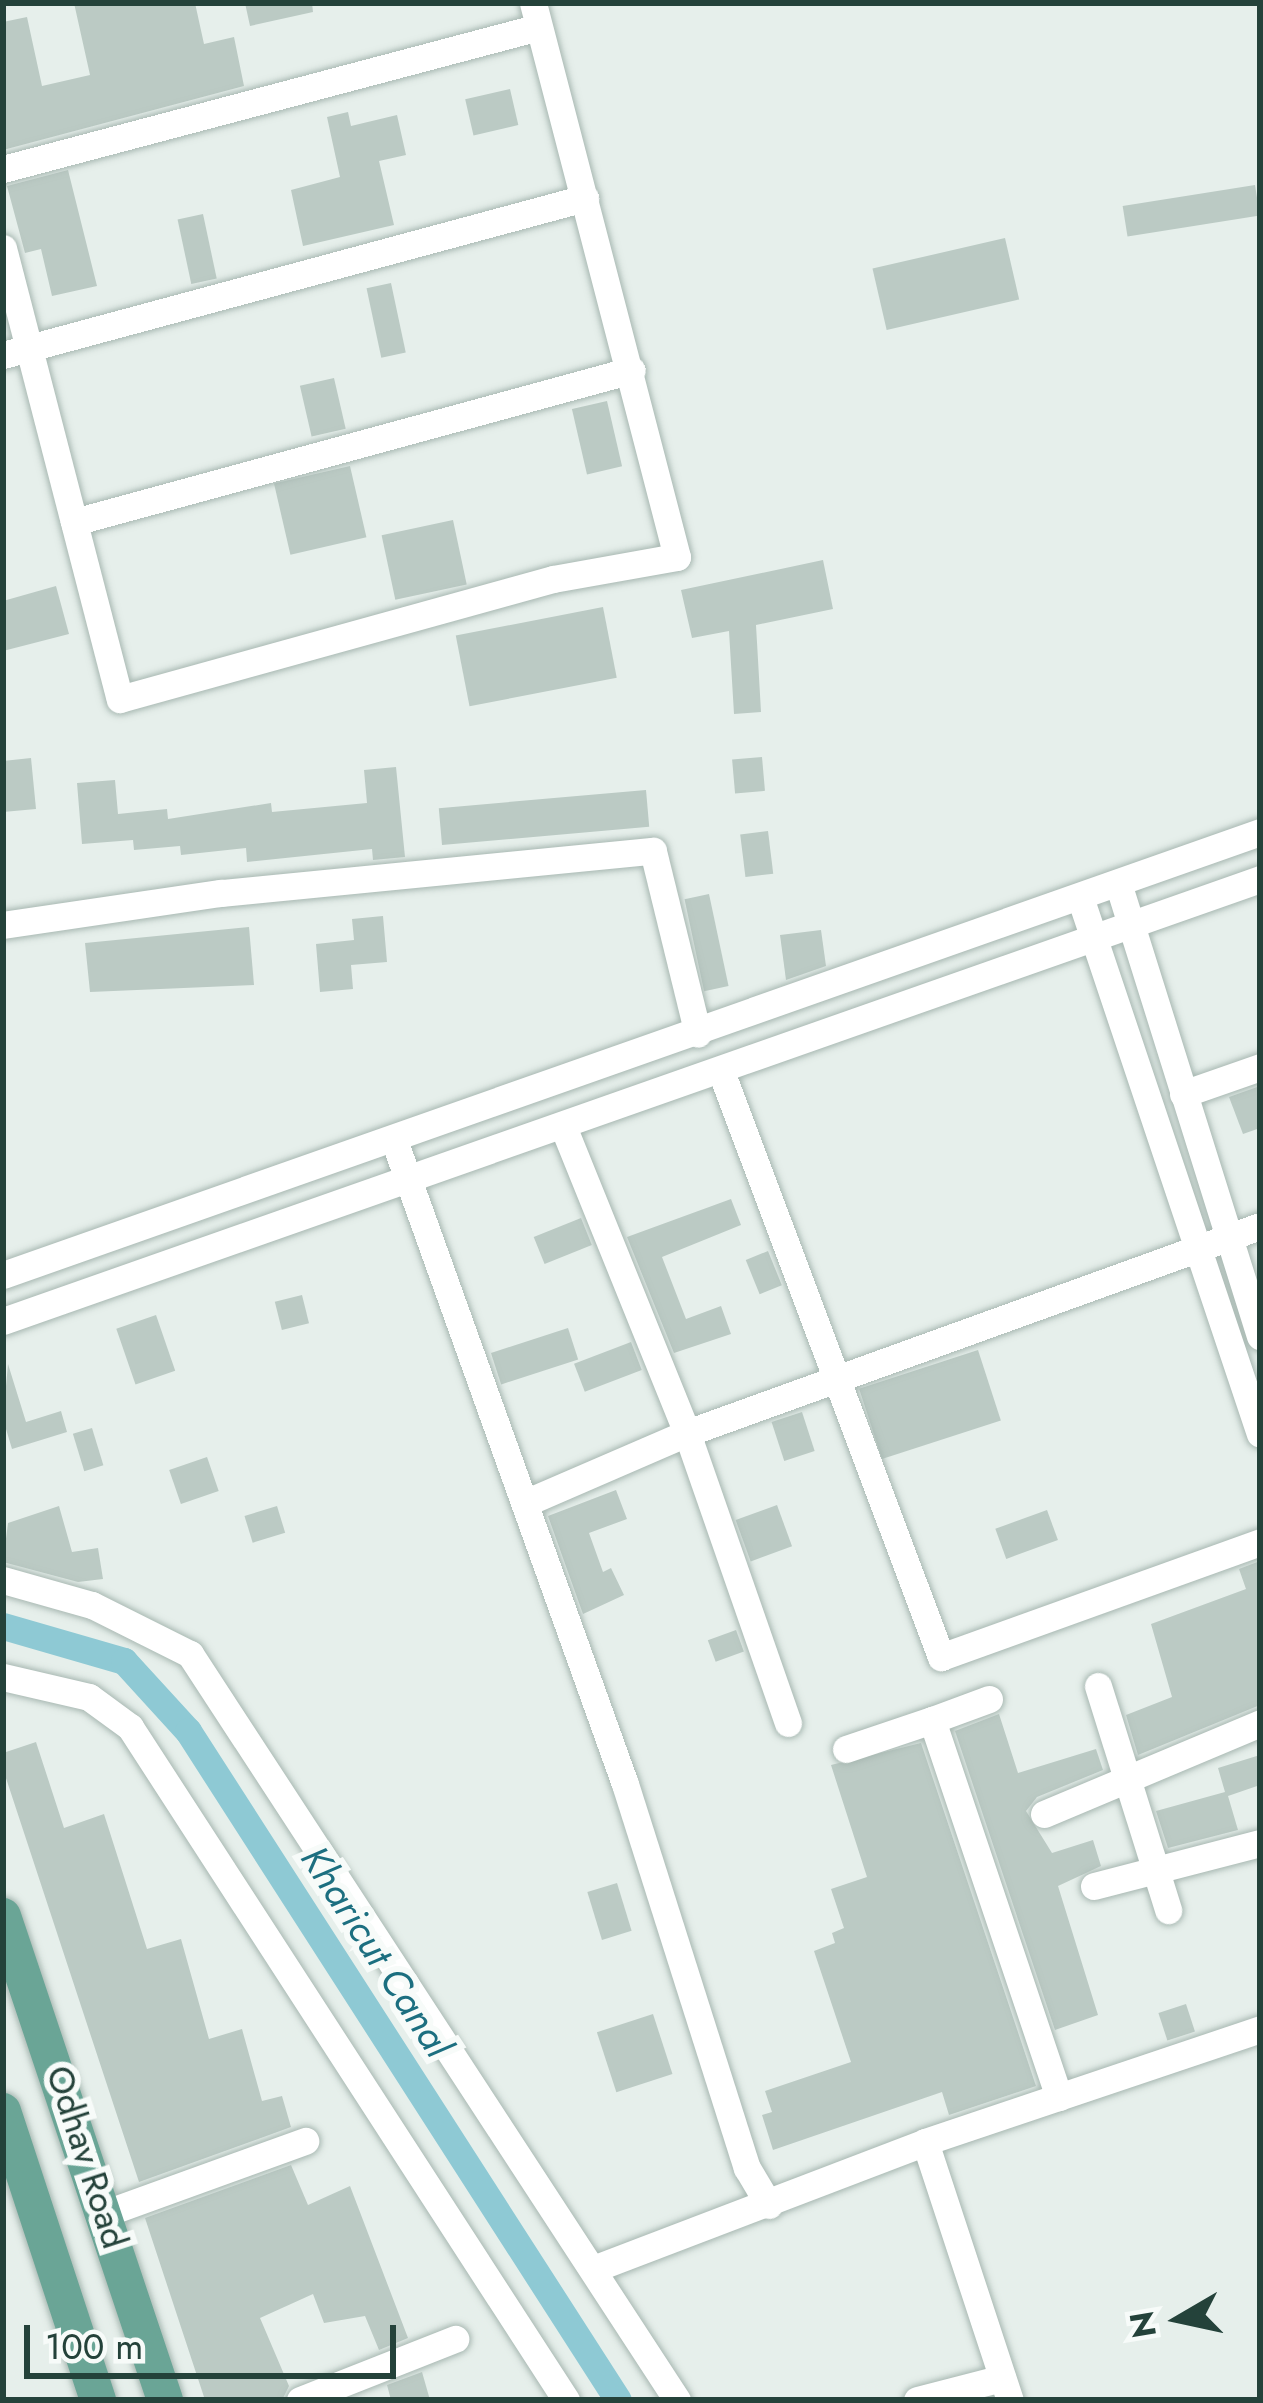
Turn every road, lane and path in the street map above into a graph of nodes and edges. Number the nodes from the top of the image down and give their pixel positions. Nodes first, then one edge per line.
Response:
1 (536, 15) edge
2 (3, 169) edge
3 (585, 198) junction
4 (3, 248) edge
5 (16, 351) edge
6 (632, 370) junction
7 (74, 522) junction
8 (1260, 832) edge
9 (1260, 879) edge
10 (1118, 883) junction
11 (1080, 897) junction
12 (3, 925) edge
13 (1131, 926) junction
14 (1095, 939) junction
15 (698, 1034) junction
16 (1260, 1067) edge
17 (722, 1073) junction
18 (1183, 1094) junction
19 (564, 1128) junction
20 (394, 1140) junction
21 (410, 1181) junction
22 (1260, 1226) edge
23 (1229, 1238) junction
24 (1198, 1249) junction
25 (3, 1275) edge
26 (3, 1321) edge
27 (1260, 1336) edge
28 (833, 1379) junction
29 (687, 1433) junction
30 (1260, 1434) edge
31 (525, 1503) junction
32 (1260, 1542) edge
33 (3, 1580) edge
34 (3, 1677) edge
35 (1098, 1686) dead end
36 (988, 1699) dead end
37 (932, 1720) junction
38 (788, 1724) dead end
39 (1260, 1724) edge
40 (846, 1749) dead end
41 (1130, 1778) junction
42 (1044, 1814) dead end
43 (1260, 1843) edge
44 (1157, 1869) junction
45 (1094, 1886) dead end
46 (1168, 1910) dead end
47 (3, 1916) edge
48 (1260, 2029) edge
49 (1060, 2097) junction
50 (3, 2111) edge
51 (305, 2141) dead end
52 (925, 2143) junction
53 (769, 2205) junction
54 (106, 2213) junction
55 (593, 2270) junction
56 (455, 2339) dead end
57 (1006, 2389) edge
58 (98, 2400) edge
59 (165, 2400) edge
60 (300, 2400) edge
61 (566, 2400) edge
62 (677, 2400) edge
63 (917, 2400) edge

1 - 2 street
1 - 3 street
3 - 5 street
3 - 6 street
4 - 5 street
5 - 7 street
6 - 7 street
6 - 7 street
8 - 10 street
9 - 13 street
10 - 11 street
10 - 13 street
11 - 14 street
11 - 15 street
12 - 15 street
13 - 14 street
13 - 18 street
14 - 17 street
14 - 24 street
15 - 20 street
16 - 18 street
17 - 19 street
17 - 28 street
18 - 23 street
19 - 21 street
19 - 29 street
20 - 21 street
20 - 25 street
21 - 26 street
21 - 31 street
22 - 23 street
23 - 24 street
23 - 27 street
24 - 28 street
24 - 30 street
28 - 29 street
28 - 32 street
29 - 31 street
29 - 38 street
31 - 53 street
33 - 55 street
34 - 61 street
35 - 41 street
36 - 37 street
37 - 40 street
37 - 49 street
39 - 41 street
41 - 42 street
41 - 44 street
43 - 44 street
44 - 45 street
44 - 46 street
47 - 54 main road, Odhav Road
48 - 49 street
49 - 52 street
50 - 58 main road, Odhav Road
51 - 54 street
52 - 53 street
52 - 57 street
53 - 55 street
54 - 59 main road, Odhav Road
55 - 62 street
56 - 60 street
57 - 63 street

